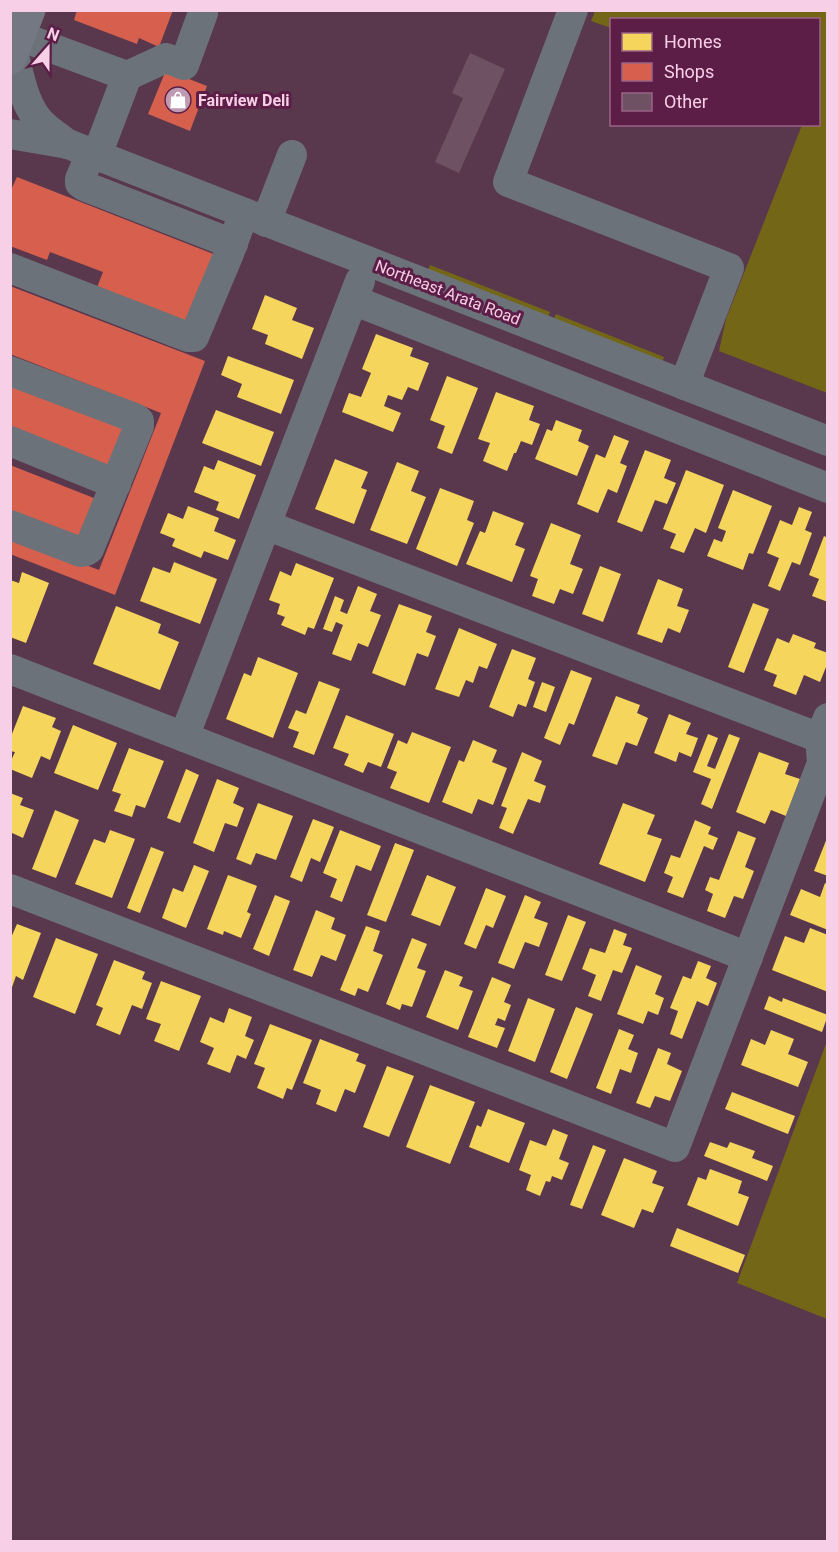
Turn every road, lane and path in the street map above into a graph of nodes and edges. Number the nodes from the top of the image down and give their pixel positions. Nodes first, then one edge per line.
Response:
1 (573, 10) edge
2 (202, 13) dead end
3 (16, 41) edge
4 (127, 76) junction
5 (10, 134) edge
6 (85, 151) junction
7 (292, 155) dead end
8 (138, 171) junction
9 (125, 202) junction
10 (255, 218) junction
11 (233, 244) junction
12 (368, 261) junction
13 (10, 268) edge
14 (352, 300) junction
15 (10, 370) edge
16 (684, 385) junction
17 (10, 441) edge
18 (828, 441) edge
19 (116, 484) junction
20 (828, 488) edge
21 (10, 525) edge
22 (266, 525) junction
23 (10, 669) edge
24 (824, 728) edge
25 (184, 737) junction
26 (10, 889) edge
27 (747, 957) junction

1 - 16 street
2 - 4 street
3 - 4 street
3 - 6 street, Northeast Arata Road
4 - 6 street
5 - 6 street, Northeast Arata Road
6 - 8 street, Northeast Arata Road
6 - 9 street
7 - 10 street
8 - 9 street
8 - 10 street, Northeast Arata Road
9 - 11 street
10 - 11 street
10 - 12 street, Northeast Arata Road
11 - 13 street
12 - 14 street
12 - 16 street, Northeast Arata Road
14 - 20 street
14 - 22 street
15 - 19 street
16 - 18 street, Northeast Arata Road
17 - 19 street
19 - 21 street
22 - 24 street
22 - 25 street
23 - 25 street
24 - 27 street
25 - 27 street
26 - 27 street

